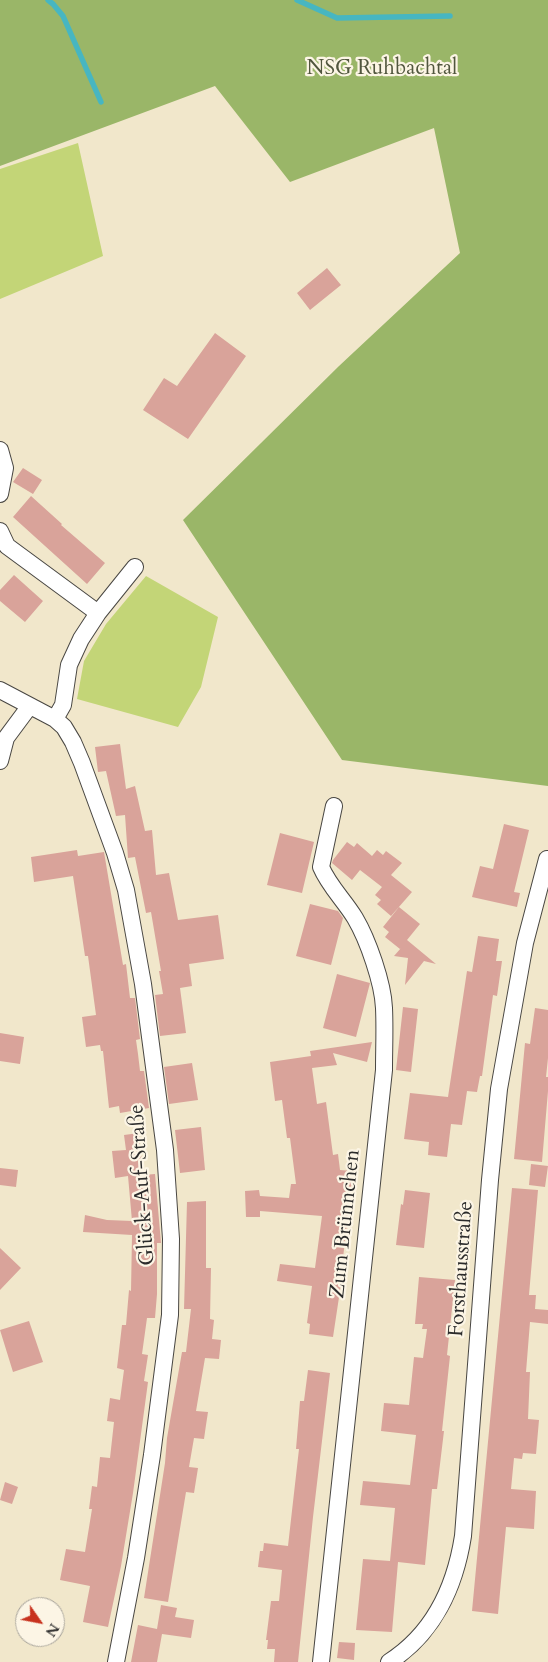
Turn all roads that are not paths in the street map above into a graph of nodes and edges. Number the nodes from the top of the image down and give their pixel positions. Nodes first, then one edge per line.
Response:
1 (0, 450) edge
2 (0, 494) edge
3 (0, 531) edge
4 (135, 567) dead end
5 (98, 613) junction
6 (0, 690) edge
7 (29, 707) junction
8 (55, 719) junction
9 (0, 761) edge
10 (334, 806) dead end
11 (547, 859) edge
12 (116, 1662) edge
13 (321, 1662) edge
14 (389, 1662) edge

1 - 2 street
3 - 5 street
4 - 5 street
5 - 8 street
6 - 7 street
7 - 8 street
7 - 9 street
8 - 12 street, Glück-Auf-Straße
10 - 13 street, Zum Brünnchen
11 - 14 street, Forsthausstraße

